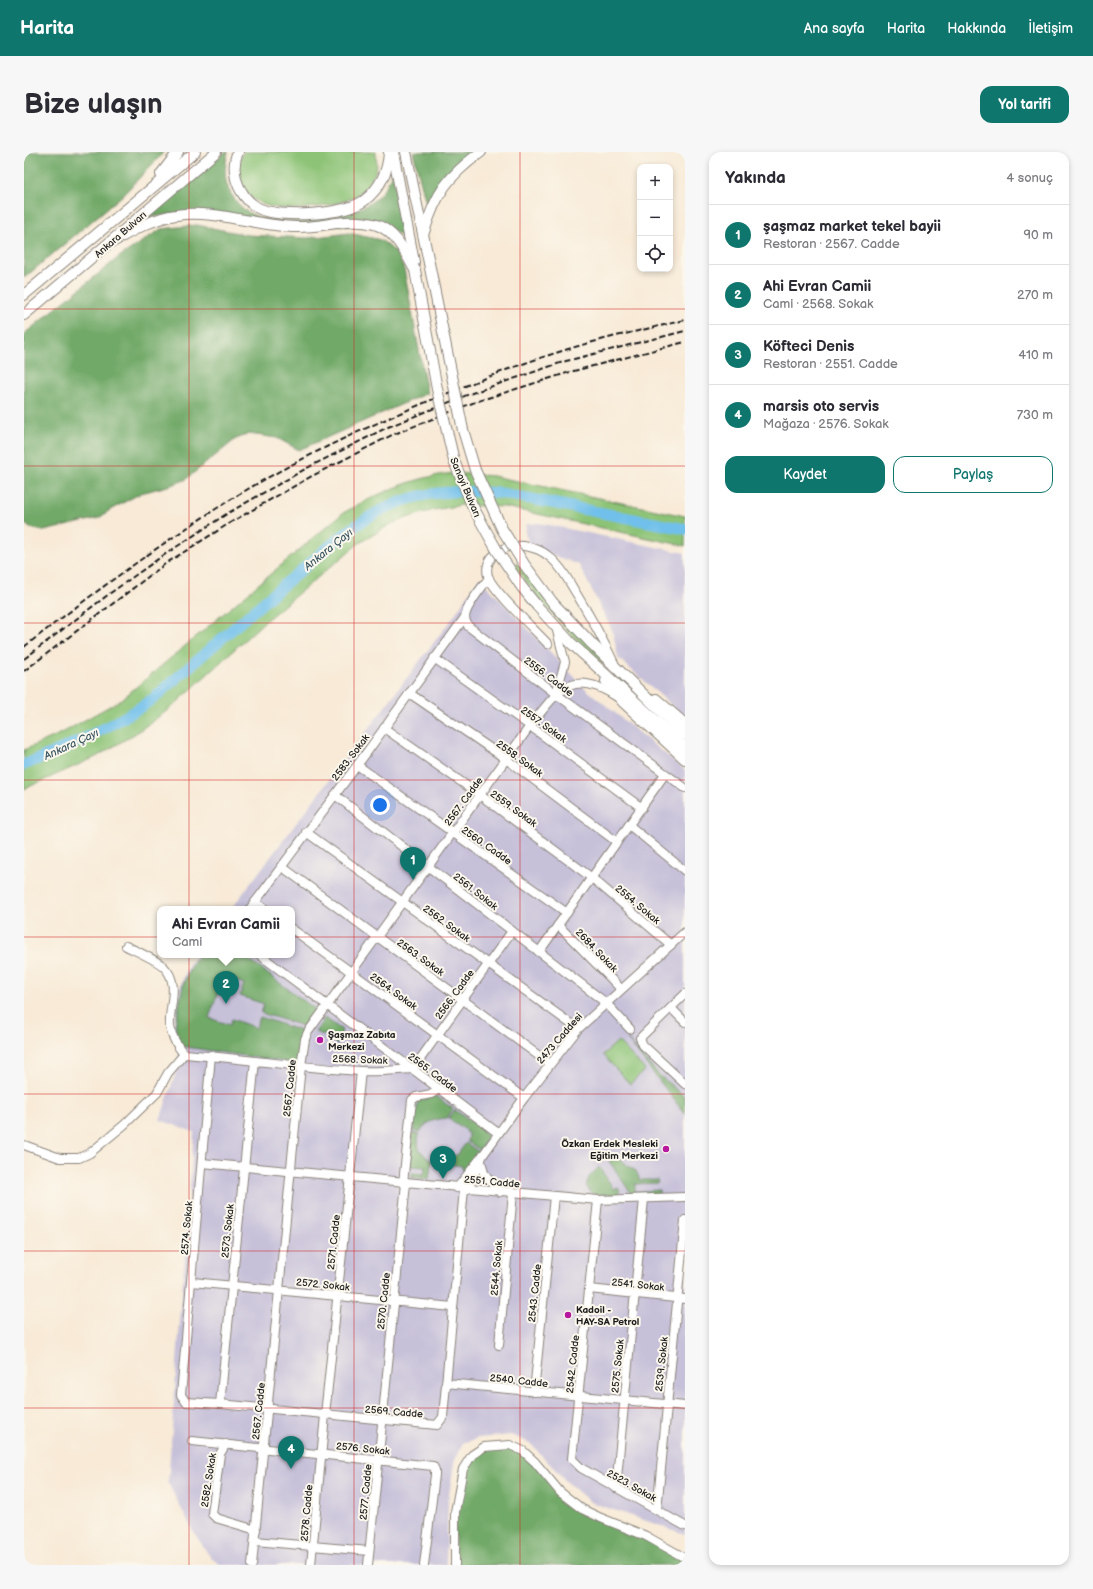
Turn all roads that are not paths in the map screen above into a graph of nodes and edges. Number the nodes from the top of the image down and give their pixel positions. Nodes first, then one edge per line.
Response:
1 (178, 152) edge
2 (195, 152) edge
3 (216, 152) edge
4 (238, 152) edge
5 (389, 152) edge
6 (393, 152) edge
7 (406, 152) edge
8 (481, 152) edge
9 (146, 192) junction
10 (424, 234) junction
11 (112, 242) junction
12 (415, 270) junction
13 (24, 295) edge
14 (24, 315) edge
15 (489, 578) junction
16 (465, 617) junction
17 (556, 626) junction
18 (548, 644) dead end
19 (434, 658) junction
20 (614, 664) junction
21 (599, 667) junction
22 (642, 691) junction
23 (409, 693) junction
24 (556, 694) junction
25 (622, 701) junction
26 (685, 724) edge
27 (530, 726) junction
28 (384, 728) junction
29 (685, 735) edge
30 (685, 747) edge
31 (506, 759) junction
32 (685, 759) edge
33 (357, 764) junction
34 (665, 774) junction
35 (685, 788) edge
36 (335, 795) junction
37 (480, 795) junction
38 (642, 808) junction
39 (629, 826) junction
40 (306, 832) junction
41 (453, 832) junction
42 (617, 842) junction
43 (281, 866) junction
44 (428, 867) junction
45 (685, 871) edge
46 (592, 878) junction
47 (255, 902) junction
48 (402, 902) junction
49 (252, 906) edge
50 (261, 906) edge
51 (567, 913) junction
52 (558, 925) junction
53 (295, 931) edge
54 (512, 931) junction
55 (685, 932) edge
56 (377, 937) junction
57 (671, 945) junction
58 (126, 946) dead end
59 (539, 952) junction
60 (264, 958) edge
61 (488, 964) junction
62 (352, 972) junction
63 (621, 989) junction
64 (685, 994) edge
65 (462, 1000) junction
66 (606, 1003) junction
67 (328, 1006) junction
68 (670, 1008) junction
69 (685, 1022) edge
70 (578, 1029) junction
71 (630, 1029) dead end
72 (437, 1035) junction
73 (184, 1054) junction
74 (211, 1056) junction
75 (255, 1061) junction
76 (550, 1064) junction
77 (301, 1066) junction
78 (413, 1069) junction
79 (361, 1071) junction
80 (685, 1084) edge
81 (439, 1089) junction
82 (524, 1098) junction
83 (498, 1133) junction
84 (24, 1145) edge
85 (482, 1158) junction
86 (202, 1164) junction
87 (244, 1168) junction
88 (290, 1172) junction
89 (350, 1178) junction
90 (404, 1183) junction
91 (463, 1189) junction
92 (500, 1192) junction
93 (513, 1193) junction
94 (554, 1196) junction
95 (685, 1197) edge
96 (644, 1199) junction
97 (598, 1200) junction
98 (685, 1220) edge
99 (192, 1282) junction
100 (232, 1286) junction
101 (589, 1289) junction
102 (279, 1290) junction
103 (635, 1294) junction
104 (337, 1296) junction
105 (681, 1299) edge
106 (393, 1301) junction
107 (453, 1307) junction
108 (499, 1345) dead end
109 (446, 1383) junction
110 (534, 1392) junction
111 (578, 1396) junction
112 (184, 1400) joint
113 (624, 1401) junction
114 (220, 1404) junction
115 (667, 1405) junction
116 (685, 1406) edge
117 (268, 1408) junction
118 (325, 1415) junction
119 (382, 1420) junction
120 (192, 1441) dead end
121 (226, 1444) junction
122 (264, 1448) junction
123 (321, 1454) junction
124 (572, 1459) joint
125 (378, 1460) junction
126 (616, 1488) junction
127 (657, 1510) junction
128 (685, 1526) edge
129 (256, 1530) junction
130 (255, 1541) junction
131 (313, 1546) junction
132 (369, 1551) junction
133 (685, 1558) edge
134 (252, 1565) edge
135 (311, 1565) edge
136 (368, 1565) edge
137 (424, 1565) edge
138 (455, 1565) edge

1 - 9 main road
2 - 9 main road, Ankara Bulvarı
3 - 11 main road, Ankara Bulvarı
4 - 5 main road
6 - 12 main road, Sanayi Bulvarı
7 - 10 main road, Sanayi Bulvarı
8 - 10 main road
9 - 13 main road, Ankara Bulvarı
10 - 20 main road, Sanayi Bulvarı, bridge
11 - 12 main road
11 - 14 main road, Ankara Bulvarı
12 - 17 main road, Sanayi Bulvarı, bridge
15 - 16 street
15 - 18 street
15 - 20 street
16 - 19 street, 2583. Sokak
16 - 24 street, 2556. Cadde
17 - 21 main road, Sanayi Bulvarı
17 - 24 street
19 - 23 street, 2583. Sokak
19 - 27 street, 2557. Sokak
20 - 22 main road, Sanayi Bulvarı
21 - 25 main road
21 - 30 main road, Sanayi Bulvarı
22 - 26 main road
22 - 29 main road, Sanayi Bulvarı
23 - 28 street, 2583. Sokak
23 - 31 street, 2558. Sokak
24 - 25 street
24 - 27 street, 2567. Cadde
24 - 34 street, 2556. Cadde
25 - 32 main road
27 - 31 street, 2567. Cadde
27 - 38 street, 2557. Sokak
28 - 33 street, 2583. Sokak
28 - 37 street, 2559. Sokak
31 - 37 street, 2567. Cadde
31 - 42 street, 2558. Sokak
33 - 36 street, 2583. Sokak
33 - 41 street, 2560. Cadde
34 - 35 street, 2556. Cadde
34 - 38 street
36 - 40 street, 2583. Sokak
36 - 44 street, 2561. Sokak
37 - 41 street, 2567. Cadde
37 - 46 street, 2559. Sokak
38 - 39 street
39 - 42 street
39 - 45 street
40 - 43 street, 2583. Sokak
40 - 48 street, 2562. Sokak
41 - 44 street, 2567. Cadde
41 - 51 street, 2560. Cadde
42 - 46 street
43 - 47 street, 2583. Sokak
43 - 56 street, 2563. Sokak
44 - 48 street, 2567. Cadde
44 - 54 street, 2561. Sokak
46 - 51 street
46 - 57 street, 2554. Sokak
47 - 49 street, 2583. Sokak
47 - 50 street
48 - 56 street, 2567. Cadde
48 - 61 street, 2562. Sokak
51 - 52 street
52 - 59 street
52 - 63 street, 2684. Sokak
53 - 62 street, 2564. Sokak
54 - 59 street, 2561. Sokak
54 - 61 street, 2566. Cadde
55 - 57 street, 2473 Caddesi
56 - 62 street, 2567. Cadde
56 - 65 street, 2563. Sokak
57 - 63 street, 2473 Caddesi
58 - 73 street
59 - 66 street, 2561. Sokak
60 - 67 street, 2565. Cadde
61 - 65 street, 2566. Cadde
61 - 70 street, 2562. Sokak
62 - 67 street, 2567. Cadde
62 - 72 street, 2564. Sokak
63 - 66 street, 2473 Caddesi
64 - 68 street
65 - 72 street, 2566. Cadde
65 - 76 street, 2563. Sokak
66 - 70 street, 2473 Caddesi
66 - 71 street, 2561. Sokak
67 - 77 street, 2567. Cadde
67 - 78 street, 2565. Cadde
68 - 69 street
68 - 80 street
70 - 76 street, 2473 Caddesi
72 - 78 street, 2566. Cadde
72 - 82 street, 2564. Sokak
73 - 74 street, 2568. Sokak
73 - 84 street
74 - 75 street, 2568. Sokak
74 - 86 street, 2574. Sokak
75 - 77 street, 2568. Sokak
75 - 87 street, 2573. Sokak
76 - 82 street, 2473 Caddesi
77 - 79 street, 2568. Sokak
77 - 88 street, 2567. Cadde
78 - 79 street, 2568. Sokak
78 - 81 street, 2565. Cadde
79 - 89 street, 2571. Cadde
81 - 83 street, 2565. Cadde
81 - 90 street, 2570. Cadde
82 - 83 street, 2473 Caddesi
83 - 85 street, 2473 Caddesi
85 - 91 street, 2473 Caddesi
85 - 92 street
86 - 87 street, 2551. Cadde
86 - 99 street, 2574. Sokak
87 - 88 street, 2551. Cadde
87 - 100 street, 2573. Sokak
88 - 89 street, 2551. Cadde
88 - 102 street, 2567. Cadde
89 - 90 street, 2551. Cadde
89 - 104 street, 2571. Cadde
90 - 91 street, 2551. Cadde
90 - 106 street, 2570. Cadde
91 - 92 street, 2551. Cadde
91 - 107 street, 2569. Cadde
92 - 93 street, 2551. Cadde
93 - 94 street, 2551. Cadde
93 - 108 street, 2544. Sokak
94 - 97 street, 2551. Cadde
94 - 110 street, 2543. Cadde
95 - 96 street, 2551. Cadde
96 - 97 street, 2551. Cadde
96 - 103 street, 2575. Sokak
97 - 101 street, 2542. Cadde
98 - 105 street, 2539. Sokak
99 - 100 street, 2572. Sokak
99 - 112 street, 2574. Sokak
100 - 102 street, 2572. Sokak
100 - 114 street, 2573. Sokak
101 - 103 street, 2541. Sokak
101 - 111 street, 2542. Cadde
102 - 104 street, 2572. Sokak
102 - 117 street, 2567. Cadde
103 - 105 street, 2541. Sokak
103 - 113 street, 2575. Sokak
104 - 106 street, 2572. Sokak
104 - 118 street, 2571. Cadde
105 - 115 street, 2539. Sokak
106 - 107 street, 2572. Sokak
106 - 119 street, 2570. Cadde
107 - 109 street, 2569. Cadde
109 - 110 street, 2540. Cadde
109 - 119 street, 2569. Cadde
110 - 111 street, 2540. Cadde
111 - 113 street, 2540. Cadde
111 - 124 street, 2542. Cadde
112 - 114 street, 2569. Cadde
113 - 115 street, 2540. Cadde
113 - 126 street, 2575. Sokak
114 - 117 street, 2569. Cadde
115 - 116 street, 2540. Cadde
115 - 127 street, 2539. Sokak
117 - 118 street, 2569. Cadde
117 - 122 street, 2567. Cadde
118 - 119 street, 2569. Cadde
118 - 123 street, 2578. Cadde
119 - 125 street, 2577. Cadde
120 - 121 street, 2576. Sokak
121 - 122 street, 2576. Sokak
121 - 129 street, 2582. Sokak
122 - 123 street, 2576. Sokak
122 - 129 street, 2567. Cadde
123 - 125 street, 2576. Sokak
123 - 131 street, 2578. Cadde
124 - 126 street, 2523. Sokak
125 - 132 street, 2577. Cadde
125 - 137 street, 2576. Sokak
126 - 127 street, 2523. Sokak
127 - 128 street, 2523. Sokak
129 - 130 street, 2567. Cadde
130 - 131 street
130 - 134 street, 2567. Cadde
131 - 132 street
131 - 135 street, 2578. Cadde
132 - 136 street, 2577. Cadde
133 - 138 street

